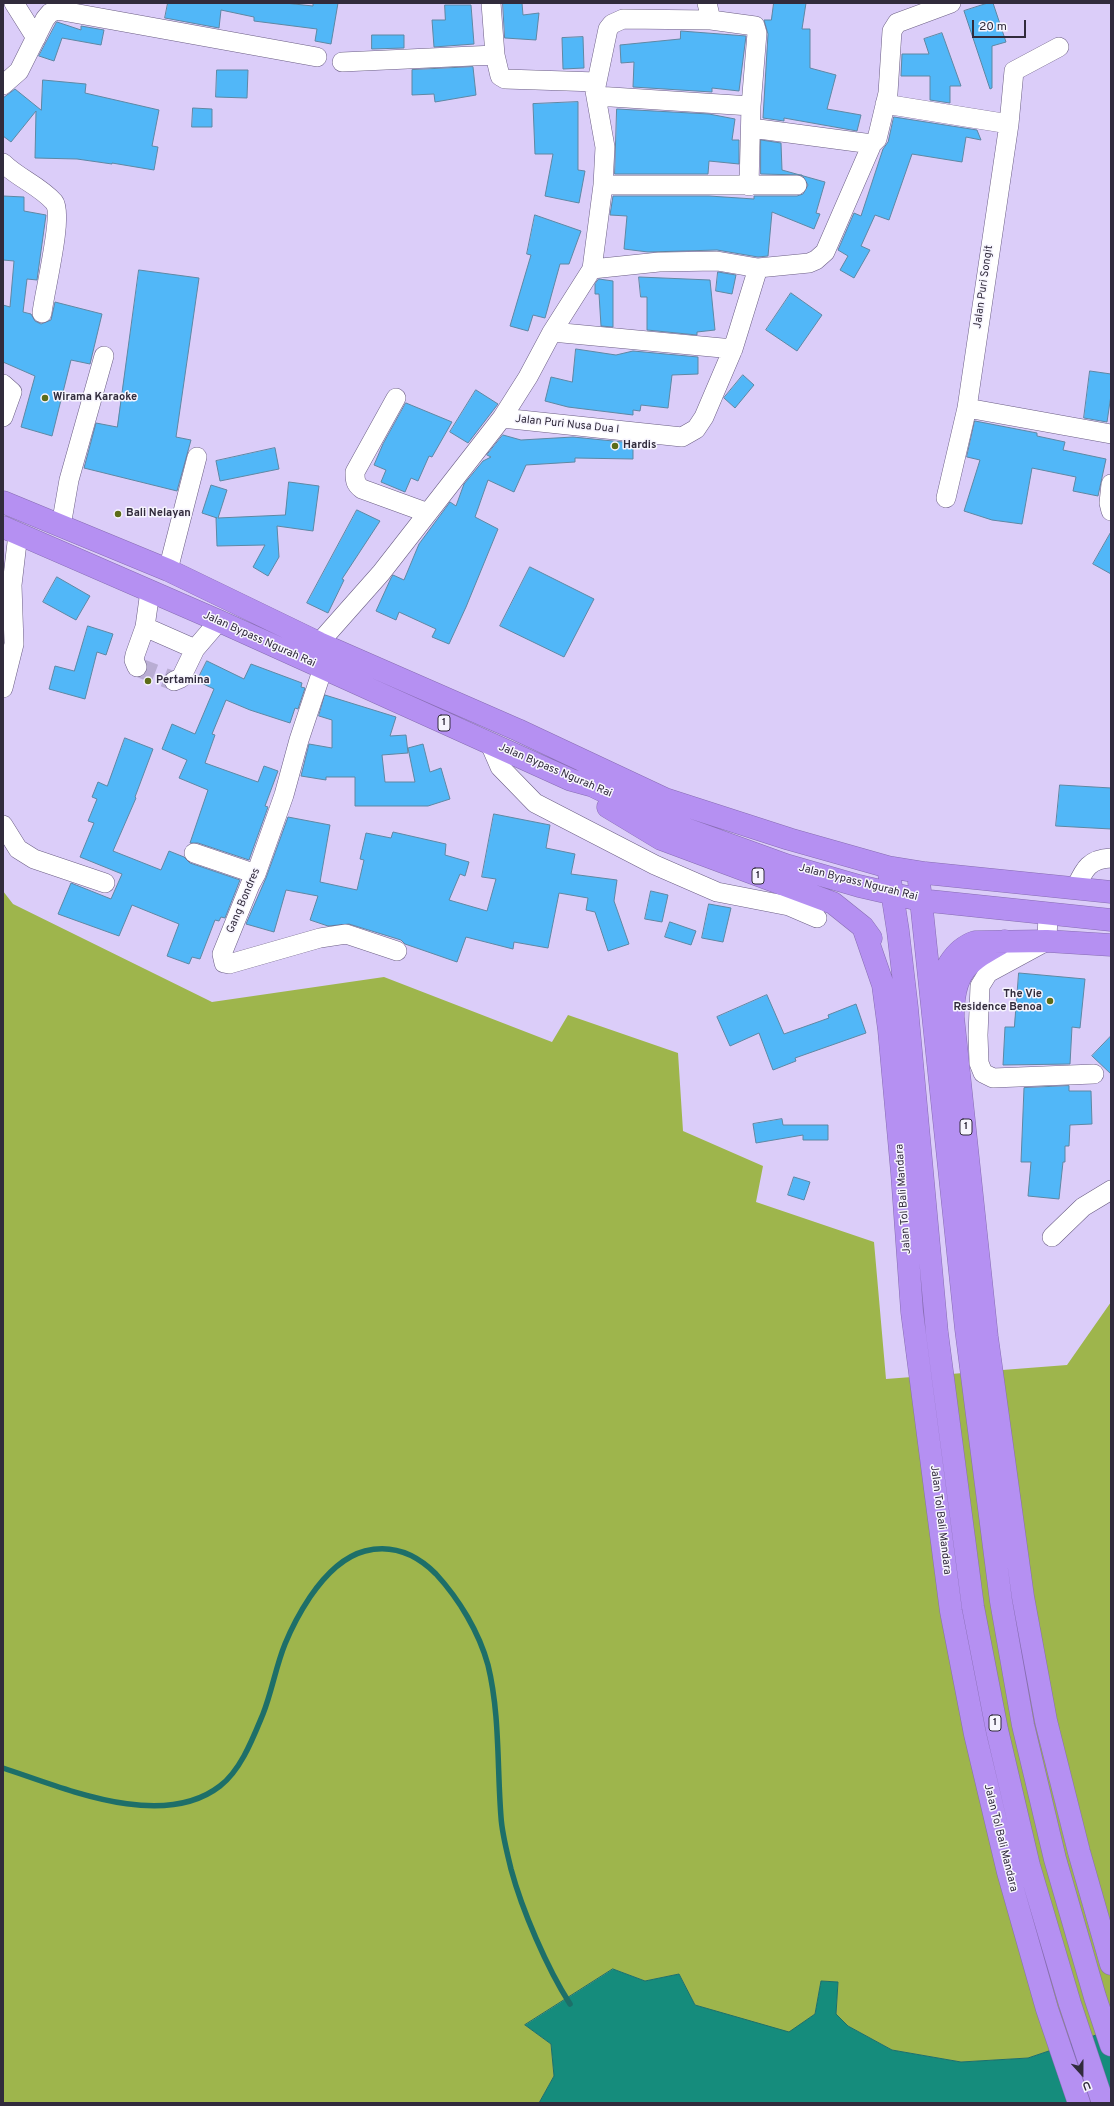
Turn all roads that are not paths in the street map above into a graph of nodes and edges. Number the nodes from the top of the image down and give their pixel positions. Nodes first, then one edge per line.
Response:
1 (14, 3) edge
2 (491, 3) edge
3 (951, 3) edge
4 (709, 12) edge
5 (36, 38) junction
6 (1059, 47) dead end
7 (495, 55) junction
8 (318, 57) dead end
9 (342, 62) dead end
10 (3, 85) edge
11 (597, 89) junction
12 (885, 104) junction
13 (751, 106) junction
14 (1009, 124) junction
15 (751, 128) junction
16 (872, 144) junction
17 (3, 163) edge
18 (603, 184) junction
19 (796, 185) dead end
20 (749, 186) junction
21 (758, 268) junction
22 (592, 269) junction
23 (42, 313) dead end
24 (552, 332) junction
25 (733, 349) junction
26 (104, 356) dead end
27 (3, 384) edge
28 (396, 398) dead end
29 (967, 408) junction
30 (3, 417) edge
31 (502, 418) junction
32 (1111, 434) edge
33 (196, 457) dead end
34 (1111, 484) edge
35 (946, 498) dead end
36 (3, 502) edge
37 (1111, 511) edge
38 (428, 513) junction
39 (61, 526) junction
40 (10, 531) edge
41 (168, 570) junction
42 (150, 591) junction
43 (219, 621) junction
44 (145, 627) junction
45 (324, 646) junction
46 (196, 649) junction
47 (137, 667) dead end
48 (323, 668) junction
49 (174, 681) dead end
50 (3, 688) edge
51 (490, 744) junction
52 (571, 780) joint
53 (635, 815) junction
54 (3, 825) edge
55 (620, 847) junction
56 (194, 853) dead end
57 (1111, 858) edge
58 (888, 867) junction
59 (918, 872) junction
60 (256, 874) junction
61 (106, 883) dead end
62 (1075, 888) junction
63 (1111, 892) edge
64 (893, 894) junction
65 (920, 900) junction
66 (1048, 913) junction
67 (817, 918) dead end
68 (1111, 920) edge
69 (863, 927) junction
70 (1005, 941) junction
71 (1047, 941) junction
72 (1111, 945) edge
73 (397, 951) dead end
74 (932, 1005) junction
75 (907, 1008) junction
76 (1094, 1074) dead end
77 (947, 1159) junction
78 (920, 1163) junction
79 (1111, 1190) edge
80 (1052, 1237) dead end
81 (912, 1312) junction
82 (986, 1328) junction
83 (1111, 1964) edge
84 (1111, 2046) edge
85 (1079, 2103) edge
86 (1103, 2103) edge

1 - 5 street
2 - 7 street
3 - 12 street
4 - 11 street
4 - 13 street
5 - 8 street
5 - 10 street
6 - 14 street, Jalan Puri Songit
7 - 9 street
7 - 11 street
11 - 13 street
11 - 18 street
12 - 14 street
12 - 16 street
13 - 15 street
14 - 29 street, Jalan Puri Songit
15 - 16 street
15 - 20 street
16 - 21 street
17 - 23 street
18 - 20 street
18 - 22 street
19 - 20 street
21 - 22 street
21 - 25 street, Jalan Puri Nusa Dua I
22 - 24 street
24 - 25 street
24 - 31 street
25 - 31 street, Jalan Puri Nusa Dua I
26 - 39 street
27 - 30 street
28 - 38 street
29 - 32 street
29 - 35 street, Jalan Puri Songit
31 - 38 street
33 - 41 street
34 - 37 street
36 - 39 highway, Jalan Bypass Ngurah Rai / 1
38 - 45 street
39 - 41 highway, Jalan Bypass Ngurah Rai / 1
40 - 42 highway, Jalan Bypass Ngurah Rai / 1
40 - 50 street
41 - 45 highway, Jalan Bypass Ngurah Rai / 1
42 - 43 highway, Jalan Bypass Ngurah Rai / 1
42 - 44 street
43 - 46 street
43 - 48 highway, Jalan Bypass Ngurah Rai / 1
44 - 46 street
44 - 47 street
45 - 58 highway, Jalan Bypass Ngurah Rai / 1
46 - 49 street
48 - 51 highway, Jalan Bypass Ngurah Rai / 1
48 - 60 street, Gang Bondres
51 - 52 highway, Jalan Bypass Ngurah Rai / 1
51 - 55 street
52 - 53 highway, Jalan Tol Bali Mandara / 1
53 - 55 street
53 - 64 highway, Jalan Bypass Ngurah Rai / 1
53 - 69 highway, Jalan Tol Bali Mandara / 1
54 - 61 street
55 - 67 street
56 - 60 street
57 - 62 street
58 - 59 highway, Jalan Bypass Ngurah Rai / 1
58 - 64 highway, Jalan Tol Bali Mandara / 1
59 - 62 highway, Jalan Bypass Ngurah Rai / 1
59 - 65 highway, 1
60 - 73 street, Gang Bondres
62 - 63 highway, Jalan Bypass Ngurah Rai / 1
64 - 65 highway, Jalan Bypass Ngurah Rai
64 - 75 highway, Jalan Tol Bali Mandara / 1
65 - 66 highway, Jalan Bypass Ngurah Rai
65 - 74 highway, 1
66 - 68 highway, Jalan Bypass Ngurah Rai
66 - 71 street
69 - 75 highway, Jalan Tol Bali Mandara / 1
69 - 81 highway, Jalan Tol Bali Mandara / 1
70 - 71 highway, 1
70 - 74 highway, 1
70 - 82 highway, 1
71 - 72 highway, 1
71 - 76 street
74 - 77 highway, 1
75 - 78 highway, Jalan Tol Bali Mandara / 1
77 - 82 highway, 1
77 - 84 highway, 1
78 - 81 highway, 1
78 - 86 highway, Jalan Tol Bali Mandara / 1
79 - 80 street
81 - 85 highway, Jalan Tol Bali Mandara / 1
82 - 83 highway, 1

